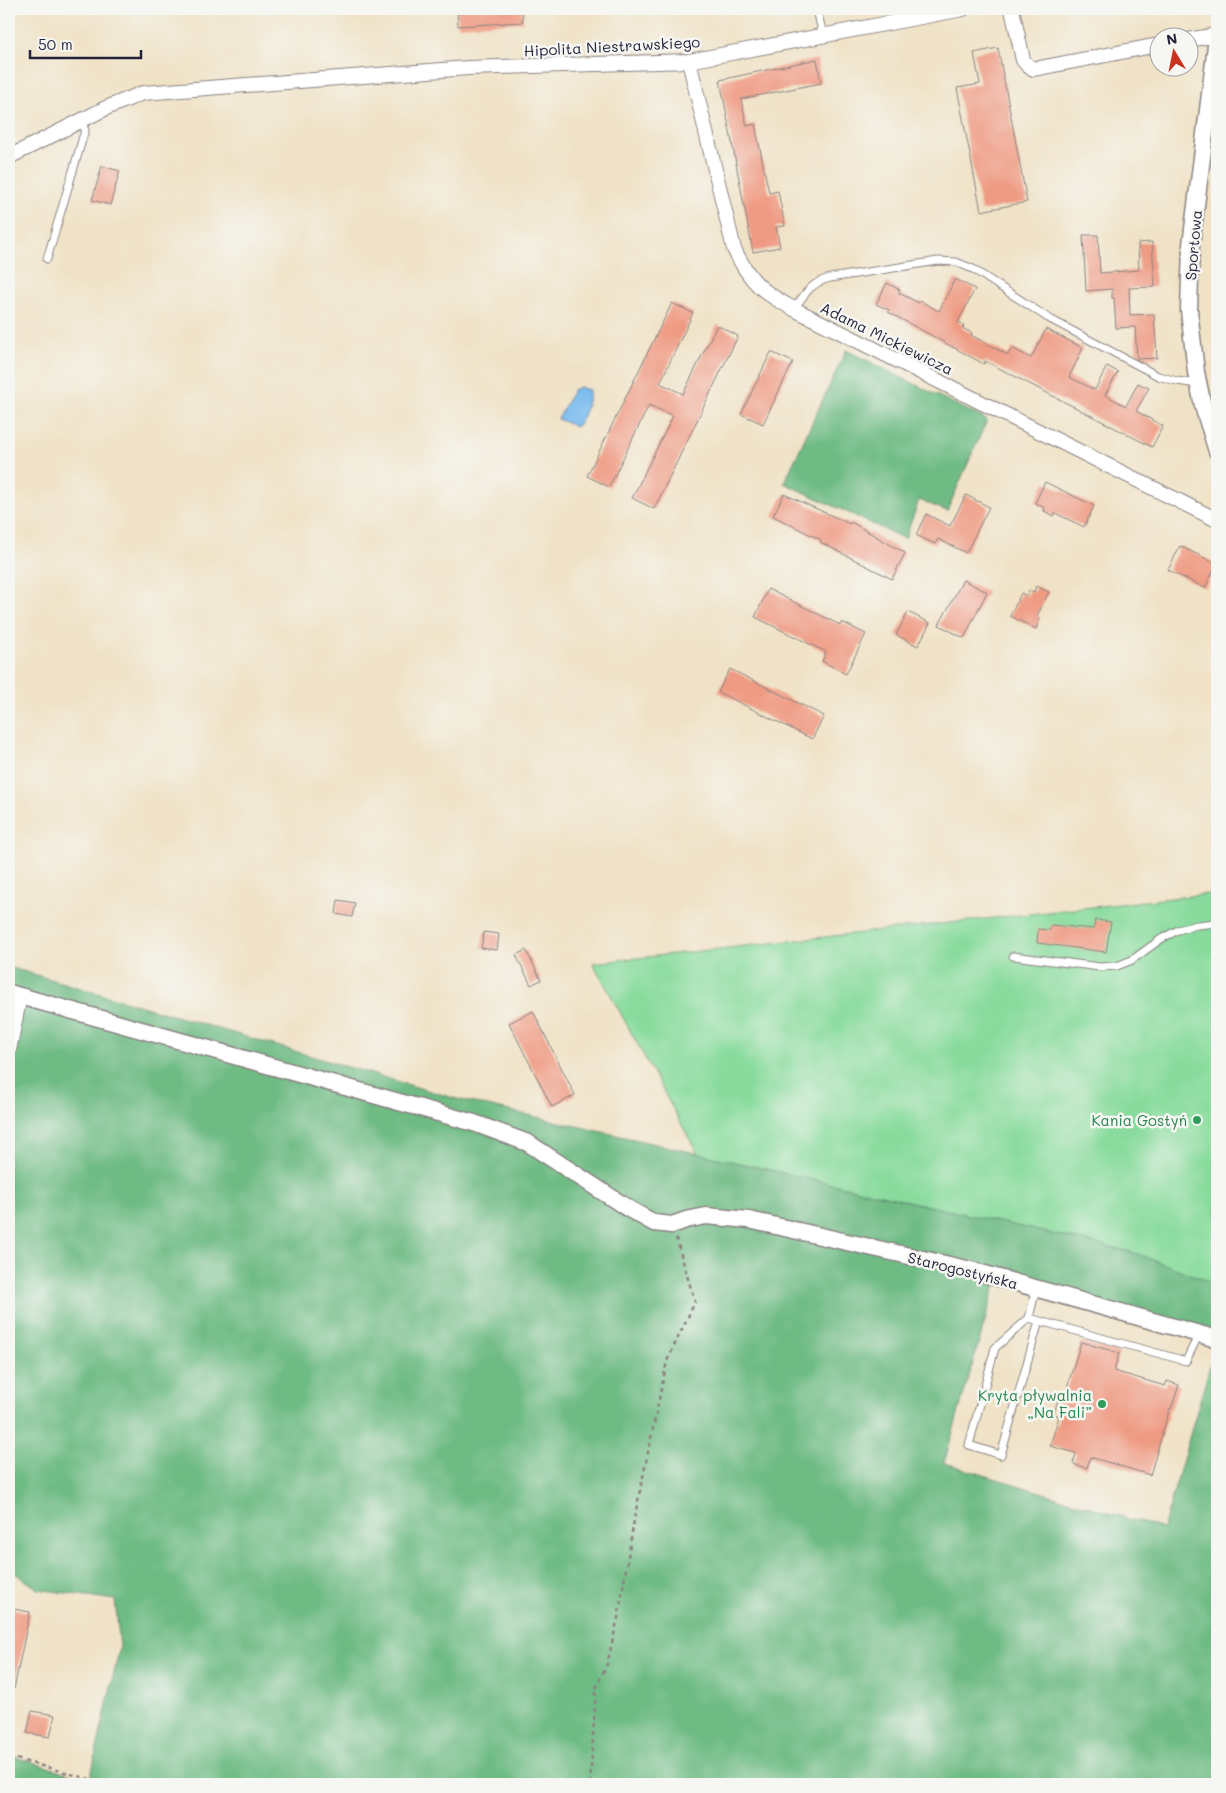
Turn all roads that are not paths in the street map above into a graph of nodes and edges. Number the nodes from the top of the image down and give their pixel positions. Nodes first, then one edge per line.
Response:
1 (817, 9) edge
2 (963, 9) edge
3 (1012, 9) edge
4 (823, 36) junction
5 (1217, 37) edge
6 (1198, 39) edge
7 (1148, 47) edge
8 (689, 61) junction
9 (81, 120) junction
10 (9, 157) edge
11 (47, 259) dead end
12 (794, 310) junction
13 (1198, 384) junction
14 (1217, 450) edge
15 (1217, 520) edge
16 (1217, 923) edge
17 (1013, 956) dead end
18 (14, 994) edge
19 (9, 1050) edge
20 (1036, 1288) junction
21 (1029, 1318) junction
22 (1039, 1321) junction
23 (1199, 1334) junction
24 (1217, 1339) edge

1 - 4 lane
2 - 4 street, Hipolita Niestrawskiego
3 - 7 street
4 - 8 street, Hipolita Niestrawskiego
5 - 6 street
5 - 13 street, Sportowa
8 - 9 street, Hipolita Niestrawskiego
8 - 12 street, Adama Mickiewicza
9 - 10 street, Hipolita Niestrawskiego
9 - 11 lane
12 - 13 lane
12 - 15 street, Adama Mickiewicza
13 - 14 street, Sportowa
16 - 17 lane
18 - 19 street
18 - 20 street, Starogostyńska
20 - 21 lane
20 - 23 street, Starogostyńska
21 - 22 lane
21 - 22 lane
22 - 23 lane
23 - 24 street, Starogostyńska

